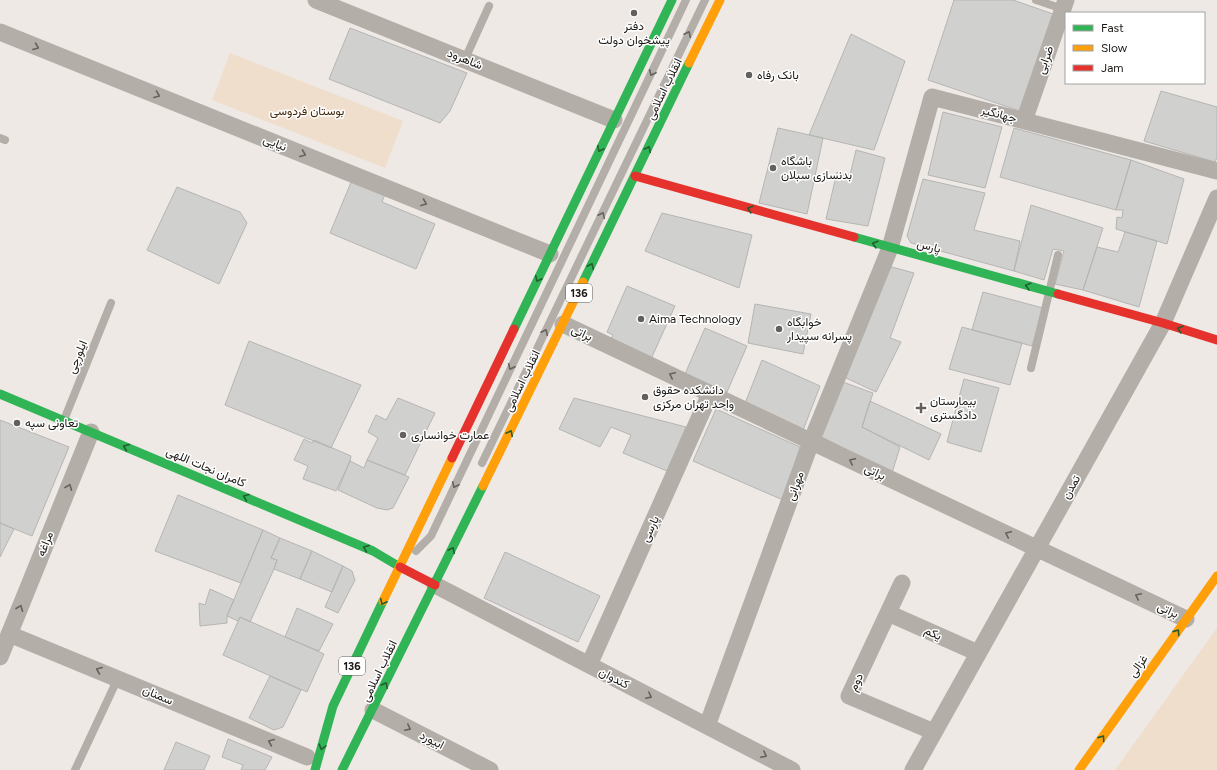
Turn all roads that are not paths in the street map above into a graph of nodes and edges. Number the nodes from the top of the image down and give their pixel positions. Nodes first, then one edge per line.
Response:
1 (316, 0) edge
2 (672, 0) edge
3 (686, 0) edge
4 (705, 0) edge
5 (720, 0) edge
6 (1036, 0) edge
7 (1065, 5) edge
8 (489, 6) dead end
9 (0, 32) edge
10 (466, 59) junction
11 (614, 120) junction
12 (1024, 121) junction
13 (1217, 171) edge
14 (635, 176) junction
15 (1217, 198) edge
16 (890, 248) junction
17 (550, 254) junction
18 (1058, 256) dead end
19 (1049, 292) junction
20 (111, 303) dead end
21 (563, 324) junction
22 (1163, 324) junction
23 (1217, 340) edge
24 (1031, 368) dead end
25 (0, 394) edge
26 (710, 394) junction
27 (64, 421) junction
28 (91, 432) junction
29 (811, 442) junction
30 (478, 471) dead end
31 (1037, 548) junction
32 (442, 550) dead end
33 (400, 566) junction
34 (1217, 576) edge
35 (902, 583) dead end
36 (435, 585) junction
37 (888, 613) junction
38 (1186, 618) junction
39 (9, 634) junction
40 (978, 653) junction
41 (0, 657) edge
42 (589, 665) junction
43 (118, 678) junction
44 (333, 706) junction
45 (373, 710) junction
46 (707, 726) junction
47 (934, 732) junction
48 (363, 748) dead end
49 (310, 757) edge
50 (75, 770) edge
51 (342, 770) edge
52 (490, 770) edge
53 (792, 770) edge
54 (913, 770) edge
55 (1079, 770) edge

1 - 10 street, شاهرود
2 - 11 main road, 136
3 -> 33 lane
30 -> 4 lane
14 -> 5 main road, انقلاب اسلامی / 136
6 - 7 lane
7 - 12 street, ضرابی
8 - 10 lane
9 -> 17 street, نیایی
10 - 11 street, شاهرود
11 -> 17 main road, 136
12 - 13 street, جهانگیر
12 - 16 street, جهانگیر
16 -> 14 main road, پارس
21 -> 14 main road, انقلاب اسلامی / 136
15 - 22 street, تمدن
19 -> 16 main road, پارس
16 - 29 street, مهرانی
17 -> 33 main road, 136
18 - 19 lane
19 - 22 main road, پارس
19 - 24 lane
20 - 27 lane, ایلورچی
26 -> 21 street, براتی
36 -> 21 main road, انقلاب اسلامی / 136
23 -> 22 main road, پارس
22 - 31 street, تمدن
25 - 27 main road, کامران نجات اللهی
26 - 29 street, براتی
26 - 42 street, پارسی
27 - 28 main road, کامران نجات اللهی
33 -> 28 main road, کامران نجات اللهی
39 -> 28 street, مراغه
31 -> 29 street, براتی
29 - 46 street, مهرانی
38 -> 31 street, براتی
31 - 40 street, تمدن
32 - 36 lane
33 - 36 main road, کامران نجات اللهی
33 -> 44 main road, 136
34 - 38 main road, غزالی
35 - 37 street, دوم
36 - 42 street, کندوان
45 -> 36 main road, انقلاب اسلامی / 136
37 - 40 street, یکم
37 - 47 street, دوم
55 -> 38 main road, غزالی
39 - 41 street, مراغه
43 -> 39 street, سمنان
40 - 47 street, تمدن
42 -> 46 street, کندوان
49 -> 43 street, سمنان
43 - 50 lane
44 - 49 main road
44 -> 49 main road, 136
45 - 48 main road
45 - 51 main road, انقلاب اسلامی / 136
45 -> 52 street, ابیورد
46 -> 53 street, کندوان
47 - 54 street, تمدن

